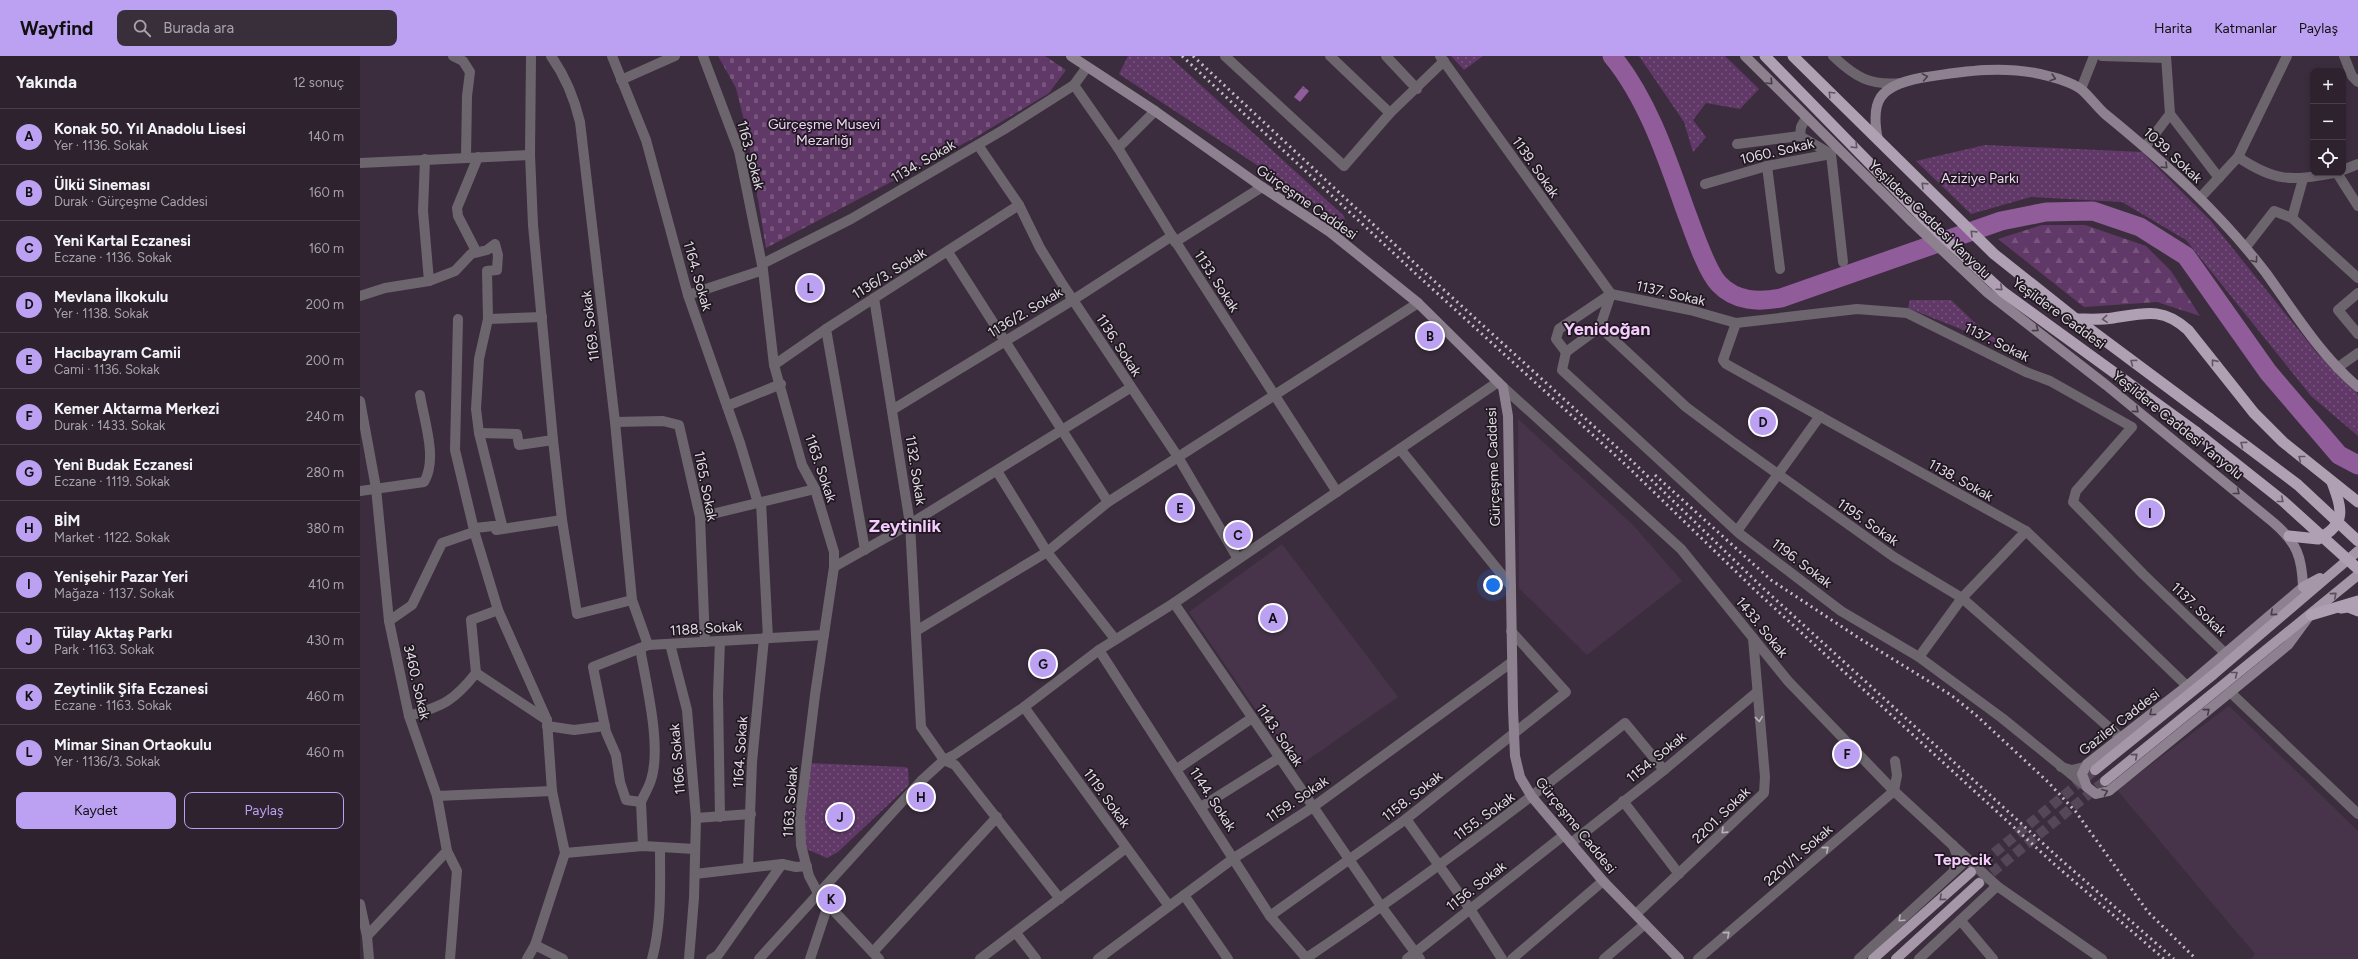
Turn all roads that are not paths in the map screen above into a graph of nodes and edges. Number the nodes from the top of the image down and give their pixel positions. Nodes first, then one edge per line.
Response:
1 (453, 56) edge
2 (531, 56) edge
3 (551, 56) edge
4 (612, 56) edge
5 (675, 56) edge
6 (703, 56) edge
7 (1071, 56) edge
8 (1225, 56) edge
9 (1330, 56) edge
10 (1386, 56) edge
11 (1745, 56) edge
12 (1765, 56) edge
13 (1793, 56) edge
14 (1833, 56) edge
15 (2094, 56) edge
16 (2102, 56) edge
17 (2287, 56) edge
18 (2344, 56) edge
19 (2166, 57) edge
20 (1442, 58) edge
21 (1087, 67) junction
22 (621, 80) junction
23 (2358, 82) edge
24 (1074, 85) junction
25 (1416, 88) junction
26 (1881, 89) junction
27 (2081, 90) junction
28 (1155, 111) junction
29 (1390, 113) junction
30 (2170, 114) junction
31 (1806, 118) junction
32 (1800, 136) junction
33 (1878, 140) junction
34 (1737, 144) dead end
35 (978, 145) junction
36 (2145, 147) junction
37 (1118, 148) junction
38 (1831, 154) junction
39 (530, 155) junction
40 (478, 157) junction
41 (2238, 157) junction
42 (466, 158) junction
43 (425, 159) junction
44 (360, 163) edge
45 (2358, 164) edge
46 (1767, 166) junction
47 (2346, 169) edge
48 (2316, 176) edge
49 (2338, 176) edge
50 (2219, 178) junction
51 (2303, 178) junction
52 (1705, 184) dead end
53 (1262, 187) junction
54 (2200, 198) junction
55 (1019, 205) junction
56 (2358, 206) edge
57 (2292, 218) junction
58 (1174, 239) junction
59 (2246, 247) junction
60 (948, 252) junction
61 (475, 253) junction
62 (1843, 262) dead end
63 (762, 267) junction
64 (1780, 269) dead end
65 (2358, 278) edge
66 (429, 281) junction
67 (2358, 293) edge
68 (1611, 294) junction
69 (688, 295) junction
70 (360, 296) edge
71 (874, 298) junction
72 (1073, 300) junction
73 (1418, 303) junction
74 (542, 317) junction
75 (488, 319) junction
76 (2076, 319) junction
77 (458, 320) dead end
78 (1736, 323) junction
79 (1600, 327) junction
80 (826, 329) junction
81 (2358, 334) edge
82 (1006, 340) junction
83 (1566, 352) junction
84 (2358, 353) edge
85 (774, 365) junction
86 (2337, 368) junction
87 (781, 384) junction
88 (2357, 384) edge
89 (1500, 385) junction
90 (1130, 388) junction
91 (420, 395) dead end
92 (1275, 396) junction
93 (360, 401) edge
94 (727, 406) junction
95 (892, 410) junction
96 (1820, 416) junction
97 (616, 422) junction
98 (1062, 430) junction
99 (479, 433) junction
100 (553, 440) junction
101 (1400, 449) junction
102 (1178, 457) junction
103 (997, 471) junction
104 (1777, 474) junction
105 (2332, 482) junction
106 (376, 488) junction
107 (814, 489) junction
108 (360, 491) edge
109 (1337, 492) junction
110 (1108, 502) junction
111 (2358, 502) edge
112 (759, 503) junction
113 (700, 516) junction
114 (562, 520) junction
115 (910, 524) junction
116 (1736, 530) junction
117 (475, 531) junction
118 (2026, 531) junction
119 (2289, 536) junction
120 (2358, 541) edge
121 (865, 550) junction
122 (2358, 551) edge
123 (1047, 552) junction
124 (1238, 559) junction
125 (834, 567) junction
126 (2358, 569) edge
127 (2336, 570) junction
128 (2358, 574) edge
129 (1511, 586) junction
130 (2303, 587) junction
131 (1962, 598) junction
132 (632, 600) junction
133 (2358, 601) edge
134 (1174, 604) junction
135 (2332, 609) junction
136 (498, 610) junction
137 (2358, 611) edge
138 (2311, 615) junction
139 (389, 621) junction
140 (916, 631) junction
141 (1511, 632) junction
142 (824, 635) junction
143 (766, 638) junction
144 (1753, 638) junction
145 (1115, 639) junction
146 (720, 641) junction
147 (705, 642) junction
148 (670, 644) junction
149 (644, 646) junction
150 (1099, 650) junction
151 (2226, 654) junction
152 (1919, 657) junction
153 (1512, 662) junction
154 (476, 673) junction
155 (2187, 686) junction
156 (1757, 692) junction
157 (2230, 692) junction
158 (1024, 707) junction
159 (409, 716) junction
160 (1252, 718) junction
161 (547, 723) junction
162 (605, 726) junction
163 (1514, 735) junction
164 (2121, 738) junction
165 (1279, 758) junction
166 (944, 760) junction
167 (1895, 761) dead end
168 (2059, 767) junction
169 (2084, 767) junction
170 (1177, 769) junction
171 (1664, 770) junction
172 (2095, 770) tunnel mouth
173 (2105, 781) tunnel mouth
174 (2087, 787) junction
175 (552, 791) junction
176 (1894, 791) junction
177 (437, 796) junction
178 (1532, 798) junction
179 (1623, 801) junction
180 (641, 802) junction
181 (1201, 807) junction
182 (1313, 807) junction
183 (751, 814) junction
184 (2358, 814) edge
185 (720, 817) junction
186 (997, 817) junction
187 (696, 818) junction
188 (1406, 819) junction
189 (1567, 839) junction
190 (1953, 845) junction
191 (643, 846) junction
192 (660, 846) junction
193 (1126, 848) junction
194 (695, 849) junction
195 (447, 851) junction
196 (565, 853) junction
197 (1234, 858) junction
198 (1350, 861) junction
199 (782, 864) junction
200 (807, 866) junction
201 (1440, 866) junction
202 (748, 867) junction
203 (1973, 869) junction
204 (1950, 873) junction
205 (695, 874) junction
206 (1679, 874) junction
207 (1603, 881) junction
208 (1979, 883) tunnel mouth
209 (1998, 886) junction
210 (819, 895) junction
211 (1184, 895) junction
212 (1060, 899) junction
213 (360, 904) edge
214 (828, 905) junction
215 (1169, 906) junction
216 (1381, 906) junction
217 (1470, 909) junction
218 (1636, 914) junction
219 (361, 915) edge
220 (1270, 916) junction
221 (1961, 921) junction
222 (1645, 924) junction
223 (1016, 933) junction
224 (367, 936) junction
225 (535, 945) junction
226 (876, 956) edge
227 (1418, 956) edge
228 (368, 959) edge
229 (450, 959) edge
230 (527, 959) edge
231 (563, 959) edge
232 (652, 959) edge
233 (689, 959) edge
234 (711, 959) edge
235 (759, 959) edge
236 (810, 959) edge
237 (980, 959) edge
238 (1036, 959) edge
239 (1098, 959) edge
240 (1228, 959) edge
241 (1306, 959) edge
242 (1407, 959) edge
243 (1502, 959) edge
244 (1512, 959) edge
245 (1604, 959) edge
246 (1679, 959) edge
247 (1698, 959) edge
248 (1859, 959) edge
249 (1873, 959) edge
250 (1896, 959) edge
251 (1919, 959) edge
252 (1993, 959) edge
253 (2102, 959) edge

1 - 42 street
2 - 39 street
3 - 97 street, 1169. Sokak
4 - 22 street, 1164. Sokak
5 - 22 street
6 - 63 street, 1163. Sokak
7 - 21 main road, Gürçeşme Caddesi
8 - 29 street
9 - 29 street
10 - 25 street
11 -> 31 main road, Yeşildere Caddesi Yanyolu
12 -> 126 highway, Yeşildere Caddesi, bridge
33 -> 13 highway, Yeşildere Caddesi
14 - 26 street
15 - 27 street
16 - 19 street
17 - 41 street
18 - 23 street
19 - 30 street
20 - 25 street
20 - 68 street, 1139. Sokak
21 - 24 street, 1134. Sokak
21 - 28 main road, Gürçeşme Caddesi
22 - 69 street, 1164. Sokak
24 - 35 street, 1134. Sokak
24 - 37 street, 1133. Sokak
25 - 29 street
26 -> 27 main road, 1039. Sokak
26 - 33 main road
27 - 36 main road, 1039. Sokak
28 - 37 street
28 - 53 main road, Gürçeşme Caddesi
30 - 36 street
30 - 50 street
31 - 32 street
31 -> 119 main road, Yeşildere Caddesi Yanyolu
32 - 34 street, 1060. Sokak
32 - 38 street, 1060. Sokak
76 -> 33 highway, Yeşildere Caddesi
35 - 55 street, 1136. Sokak
35 - 63 street, 1134. Sokak
36 -> 54 main road, 1039. Sokak
37 - 58 street, 1133. Sokak
38 - 46 street, 1060. Sokak
38 - 62 street
39 - 40 street
39 - 74 street
40 - 42 street
40 - 61 street
41 - 50 street
41 - 51 street
42 - 43 street
43 - 44 street
43 - 66 street
45 - 47 street
46 - 52 street, 1060. Sokak
46 - 64 street
48 - 51 street
49 - 56 street
50 - 54 street
51 - 57 street
53 - 58 street, 1136/2. Sokak
53 - 73 main road, Gürçeşme Caddesi
54 - 59 main road, 1039. Sokak
55 - 60 street, 1136/3. Sokak
55 - 72 street, 1136. Sokak
57 - 59 street
57 - 65 street
58 - 72 street, 1136/2. Sokak
58 - 92 street, 1133. Sokak
59 -> 86 main road, 1039. Sokak
60 - 71 street, 1136/3. Sokak
60 - 82 street
61 - 66 street
61 - 75 street
63 - 69 street, 1134. Sokak
63 - 85 street, 1163. Sokak
66 - 70 street
67 - 81 street
68 - 78 street, 1137. Sokak
68 - 79 street
68 - 83 street
69 - 94 street, 1164. Sokak
71 - 80 street, 1136/3. Sokak
71 - 95 street, 1132. Sokak
72 - 82 street, 1136/2. Sokak
72 - 90 street, 1136. Sokak
73 - 89 main road, Gürçeşme Caddesi
73 - 92 street
74 - 75 street
74 - 100 street
75 - 99 street
105 -> 76 highway
120 -> 76 highway, Yeşildere Caddesi, bridge
77 - 117 street
78 - 96 street, 1138. Sokak
78 - 151 street, 1137. Sokak
79 - 83 street
79 - 104 street, 1195. Sokak
80 - 85 street, 1136/3. Sokak
80 - 121 street
82 - 95 street, 1136/2. Sokak
82 - 98 street
83 - 116 street, 1196. Sokak
84 - 86 street
85 - 87 street, 1163. Sokak
86 - 88 main road, 1039. Sokak
87 - 94 street
87 - 107 street, 1163. Sokak
89 - 101 street
89 - 129 main road, Gürçeşme Caddesi
89 - 144 street, 1433. Sokak
90 - 98 street
90 - 102 street, 1136. Sokak
91 - 106 street
92 - 102 street
92 - 109 street, 1133. Sokak
93 - 106 street, 3460. Sokak
94 - 112 street, 1164. Sokak
95 - 115 street, 1132. Sokak
96 - 104 street
96 - 118 street, 1138. Sokak
97 - 113 street, 1165. Sokak
97 - 132 street, 1169. Sokak
98 - 103 street
98 - 110 street
99 - 100 street
99 - 117 street
100 - 114 street
101 - 109 street
101 - 129 street
102 - 110 street
102 - 124 street, 1136. Sokak
103 - 115 street
103 - 123 street
104 - 116 street
104 - 131 street, 1195. Sokak
105 - 111 highway
105 - 119 highway
106 - 108 street
106 - 139 street, 3460. Sokak
107 - 112 street
107 - 125 street, 1163. Sokak
109 - 124 street
110 - 123 street
112 - 113 street
112 - 143 street, 1164. Sokak
113 - 147 street, 1165. Sokak
114 - 117 street
114 - 132 street
115 - 121 street
115 - 140 street, 1132. Sokak
116 - 152 street, 1196. Sokak
117 - 136 street
117 - 139 street
118 - 131 street
118 - 155 street, 1138. Sokak
119 - 130 main road, Yeşildere Caddesi Yanyolu
121 - 125 street
122 - 127 main road, Gaziler Caddesi
123 - 140 street
123 - 145 street
124 - 134 street
125 - 142 street, 1163. Sokak
127 - 130 main road
127 - 172 main road, Gaziler Caddesi
138 -> 128 main road
129 - 141 main road, Gürçeşme Caddesi
130 -> 151 main road, Gaziler Caddesi
131 - 152 street
131 - 164 street, 1195. Sokak
132 - 149 street, 1169. Sokak
133 - 135 highway
134 - 145 street
134 - 160 street, 1143. Sokak
135 - 137 highway
135 - 138 highway
136 - 154 street
136 - 161 street
138 - 157 main road
173 -> 138 main road
139 - 159 street, 3460. Sokak
140 - 166 street, 1132. Sokak
141 - 153 main road, Gürçeşme Caddesi
141 - 163 street, 1158. Sokak
142 - 143 street, 1188. Sokak
142 - 200 street, 1163. Sokak
143 - 146 street, 1188. Sokak
143 - 183 street, 1164. Sokak
144 - 156 street, 2201. Sokak
144 - 176 street, 1433. Sokak
145 - 150 street
146 - 147 street, 1188. Sokak
146 - 185 street
147 - 148 street, 1188. Sokak
148 - 149 street, 1188. Sokak
148 - 187 street, 1166. Sokak
149 - 162 street, 1188. Sokak
149 - 180 street, 1169. Sokak
150 - 158 street
150 - 170 street, 1144. Sokak
151 - 155 main road, Gaziler Caddesi
152 - 168 street, 1196. Sokak
153 - 163 main road, Gürçeşme Caddesi
153 - 182 street, 1159. Sokak
154 - 159 street
154 - 161 street
155 -> 164 main road, Gaziler Caddesi
156 - 171 street, 1154. Sokak
156 -> 206 street, 2201. Sokak
174 -> 157 main road
157 - 184 street
158 - 166 street
158 - 193 street, 1119. Sokak
159 - 177 street, 3460. Sokak
160 - 165 street, 1143. Sokak
160 - 170 street
161 - 162 street
161 - 175 street
162 - 180 street
163 - 178 main road, Gürçeşme Caddesi
163 - 188 street, 1158. Sokak
164 - 169 main road, Gaziler Caddesi
165 - 181 street
165 - 182 street, 1143. Sokak
166 - 186 street
166 - 210 street
167 - 176 street
168 - 169 street
168 - 174 street, 1196. Sokak
169 - 174 main road, Gaziler Caddesi
170 - 181 street, 1144. Sokak
171 - 178 street, 1155. Sokak
171 - 179 street, 1154. Sokak
175 - 177 street
175 - 196 street
176 - 190 street, 1433. Sokak
247 -> 176 street, 2201/1. Sokak
177 - 195 street, 3460. Sokak
178 - 189 main road, Gürçeşme Caddesi
178 - 201 street, 1155. Sokak
179 - 189 street, 1154. Sokak
179 - 206 street
180 - 191 street
181 - 197 street, 1144. Sokak
182 - 197 street, 1159. Sokak
182 - 198 street, 1143. Sokak
183 - 185 street
183 - 202 street, 1164. Sokak
185 - 187 street
186 - 212 street
186 - 226 street
187 - 194 street, 1166. Sokak
188 - 198 street, 1158. Sokak
188 - 201 street
189 - 207 main road, Gürçeşme Caddesi
189 - 217 street, 1156. Sokak
190 - 203 street, 1433. Sokak
190 - 204 street
191 - 192 street
191 - 196 street
192 - 194 street
192 - 232 street
193 - 212 street
193 - 215 street, 1119. Sokak
194 - 205 street, 1166. Sokak
195 - 224 street
195 - 229 street, 3460. Sokak
196 - 225 street
197 - 211 street, 1159. Sokak
197 - 220 street, 1144. Sokak
198 - 216 street, 1143. Sokak
198 - 220 street, 1158. Sokak
199 - 200 street
199 - 202 street
199 - 234 street
200 - 210 street, 1163. Sokak
201 - 216 street, 1155. Sokak
201 - 217 street
202 - 205 street
203 - 204 street
203 - 209 street, 1433. Sokak
203 -> 249 main road
204 -> 248 street
205 - 233 street, 1166. Sokak
206 - 218 street, 2201. Sokak
207 - 218 main road, Gürçeşme Caddesi
207 - 244 street
208 - 250 main road
209 - 221 street
209 - 253 street, 1433. Sokak
210 - 214 street, 1163. Sokak
210 - 235 street
211 - 215 street, 1159. Sokak
211 - 240 street
212 - 223 street
213 - 219 street
214 - 226 street, 1163. Sokak
214 - 236 street
215 - 239 street, 1159. Sokak
216 - 227 street, 1143. Sokak
216 - 241 street, 1155. Sokak
217 - 227 street, 1156. Sokak
217 - 243 street
218 - 222 main road, Gürçeşme Caddesi
219 - 224 street
220 - 241 street, 1144. Sokak
221 - 251 street
221 - 252 street
222 - 245 street
222 - 246 main road, Gürçeşme Caddesi
223 - 237 street
223 - 238 street
224 - 228 street
225 - 230 street
225 - 231 street
227 - 242 street, 1156. Sokak

